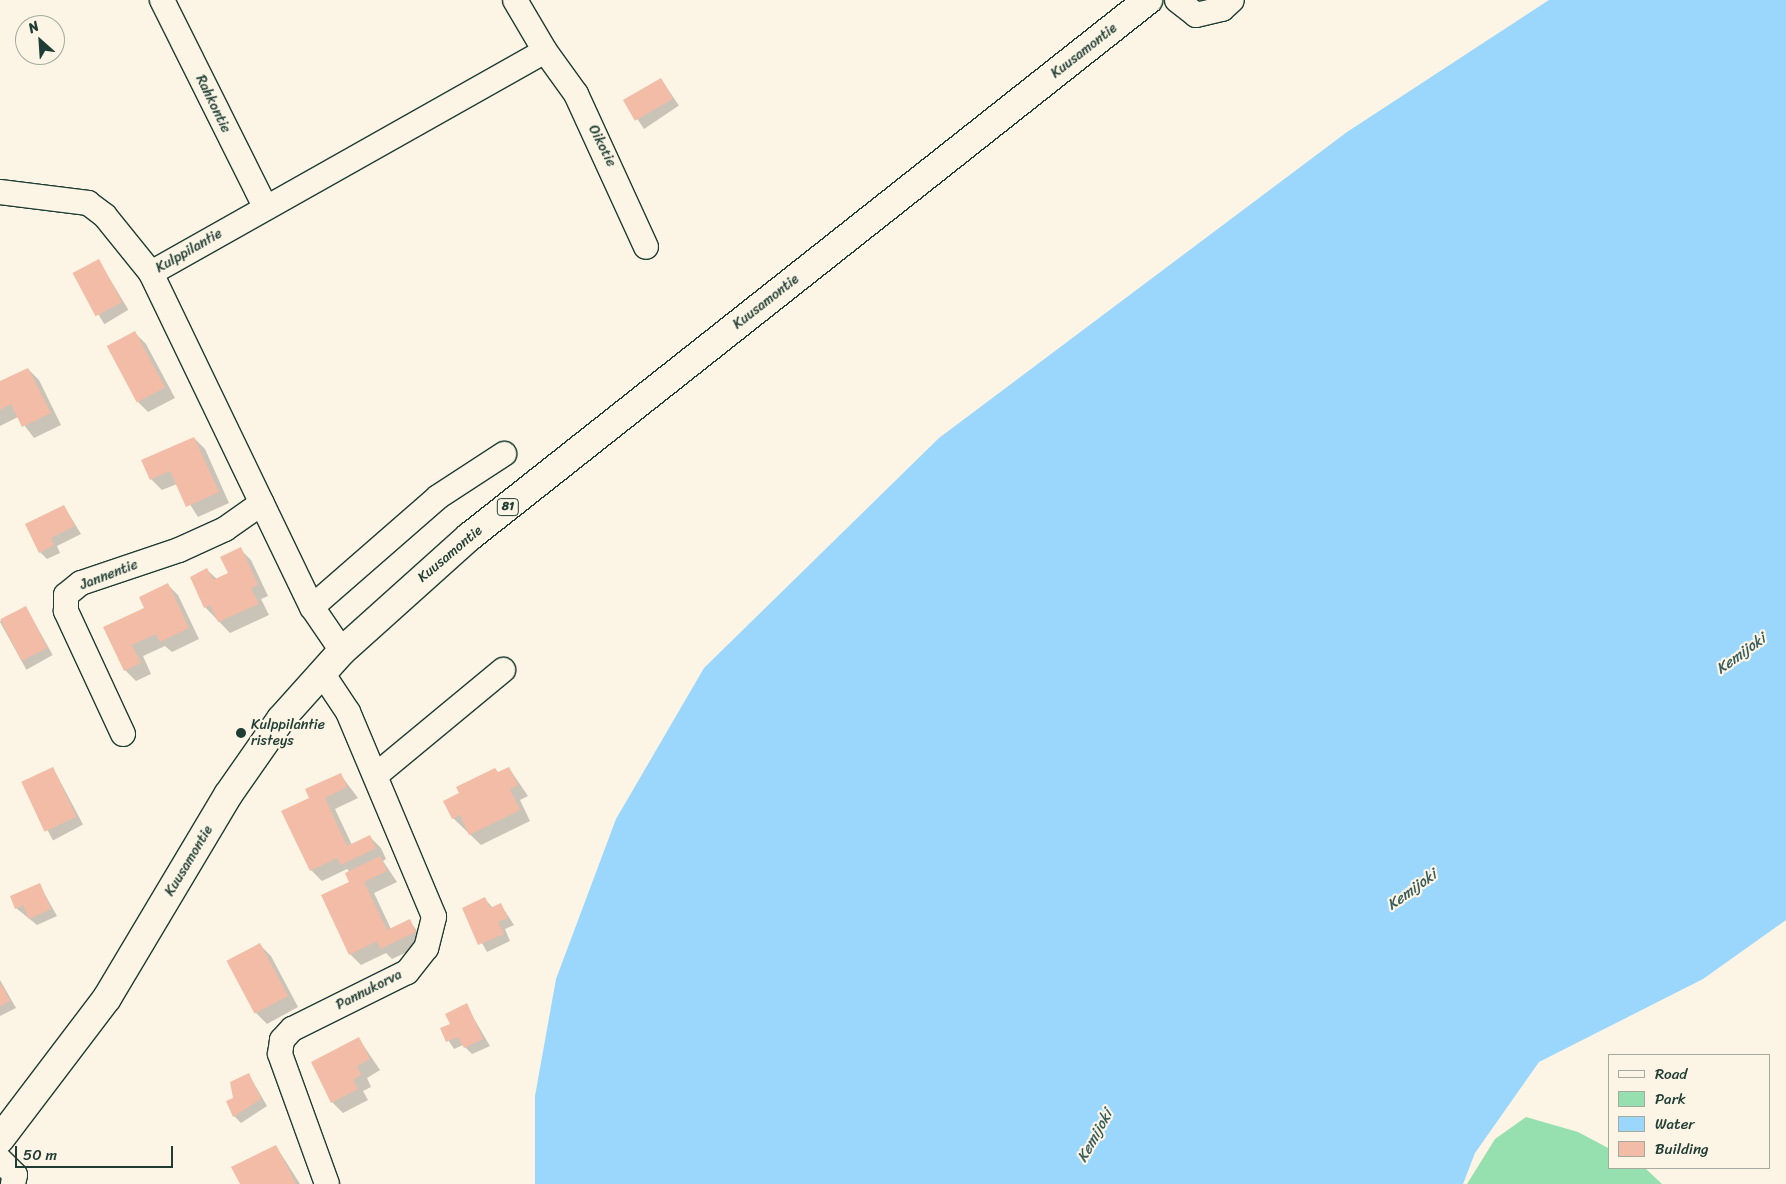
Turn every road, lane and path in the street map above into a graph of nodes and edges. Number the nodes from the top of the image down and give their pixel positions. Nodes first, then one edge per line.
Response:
1 (162, 0) edge
2 (515, 0) edge
3 (1148, 0) edge
4 (1177, 0) edge
5 (1232, 0) edge
6 (545, 51) junction
7 (0, 192) edge
8 (265, 207) junction
9 (646, 247) dead end
10 (151, 273) junction
11 (504, 454) dead end
12 (262, 503) junction
13 (312, 607) junction
14 (342, 651) junction
15 (504, 670) dead end
16 (322, 673) junction
17 (122, 734) dead end
18 (376, 775) junction
19 (0, 1139) edge
20 (0, 1160) edge
21 (12, 1184) edge
22 (327, 1184) edge

1 - 8 street, Rahkontie
2 - 6 street
3 - 14 main road, Kuusamontie / 81
4 - 5 street
6 - 8 street, Kulppilantie
6 - 9 street, Oikotie
7 - 10 street
8 - 10 street, Kulppilantie
10 - 12 street, Kulppilantie
11 - 13 street
12 - 13 street, Kulppilantie
12 - 17 street, Jannentie
13 - 14 street, Kulppilantie
14 - 16 main road, Kuusamontie / 81
15 - 18 street
16 - 18 street, Pannukorva
16 - 19 main road, Kuusamontie / 81
18 - 22 street, Pannukorva
20 - 21 street

